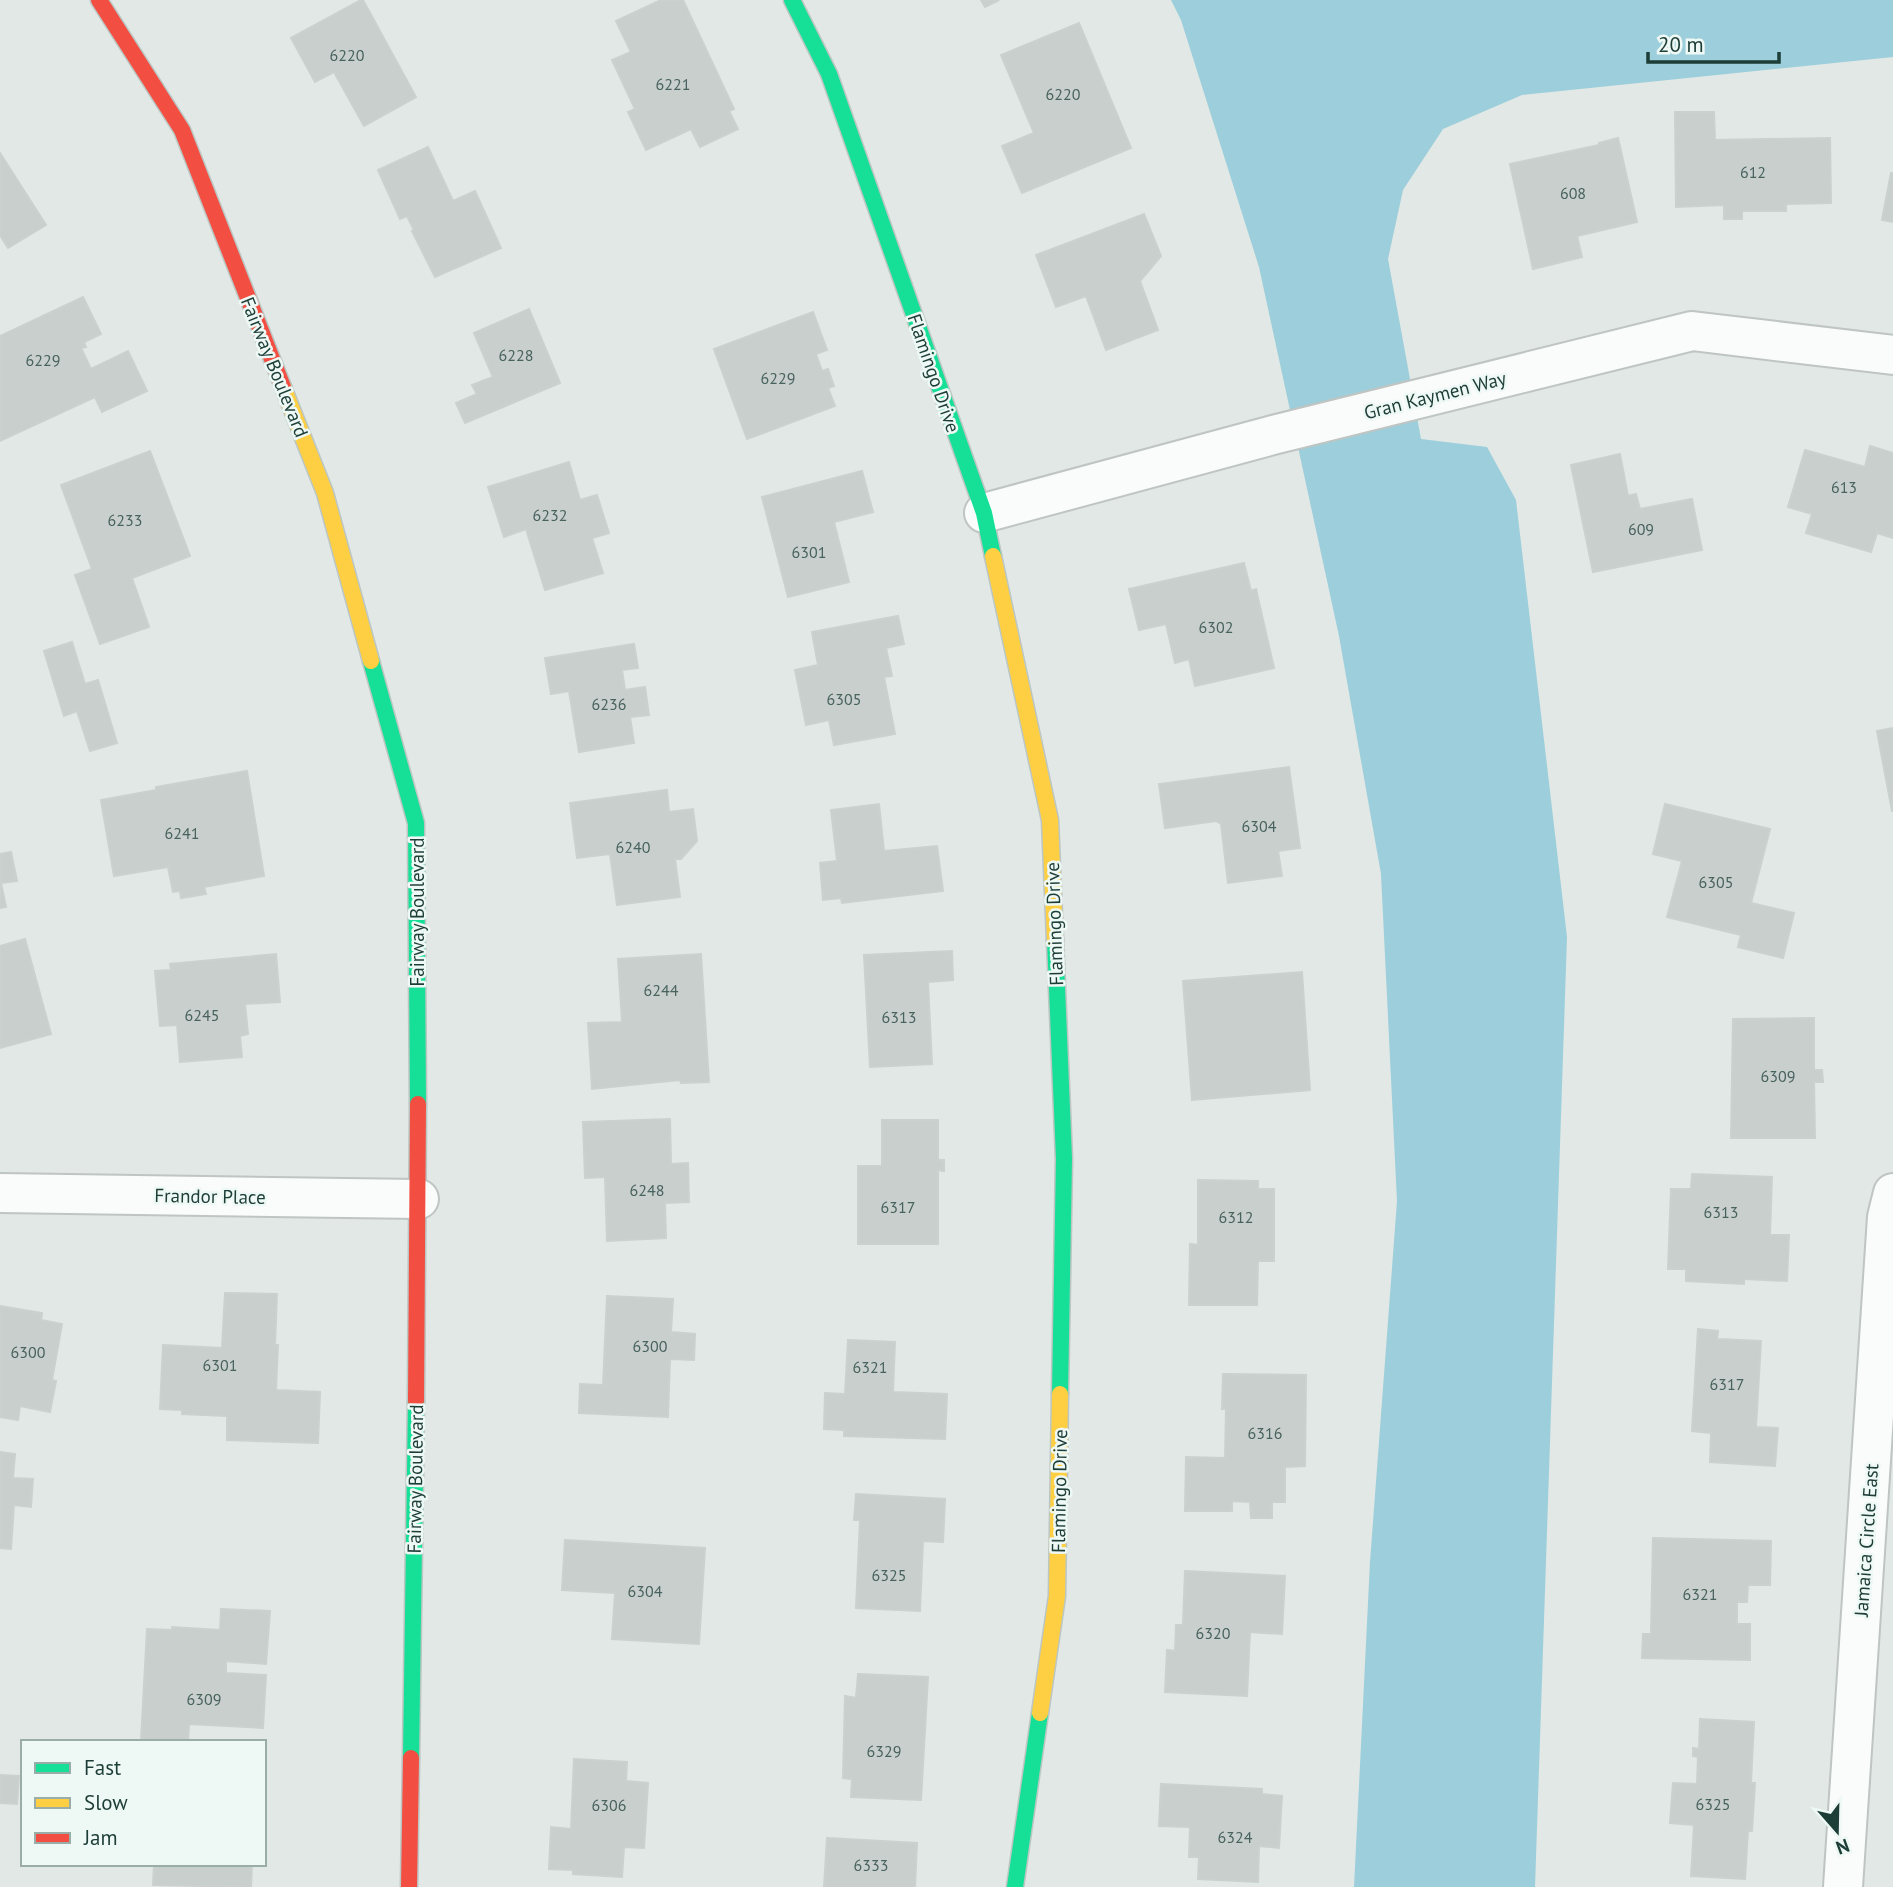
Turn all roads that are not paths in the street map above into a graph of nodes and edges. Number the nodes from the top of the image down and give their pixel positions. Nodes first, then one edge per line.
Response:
1 (99, 0) edge
2 (792, 0) edge
3 (1893, 355) edge
4 (984, 513) junction
5 (0, 1193) edge
6 (1893, 1193) edge
7 (419, 1199) junction
8 (409, 1887) edge
9 (1015, 1887) edge
10 (1843, 1887) edge

1 - 7 street, Fairway Boulevard
2 - 4 street, Flamingo Drive
3 - 4 street, Gran Kaymen Way
4 - 9 street, Flamingo Drive
5 - 7 street, Frandor Place
6 - 10 street, Jamaica Circle East
7 - 8 street, Fairway Boulevard

